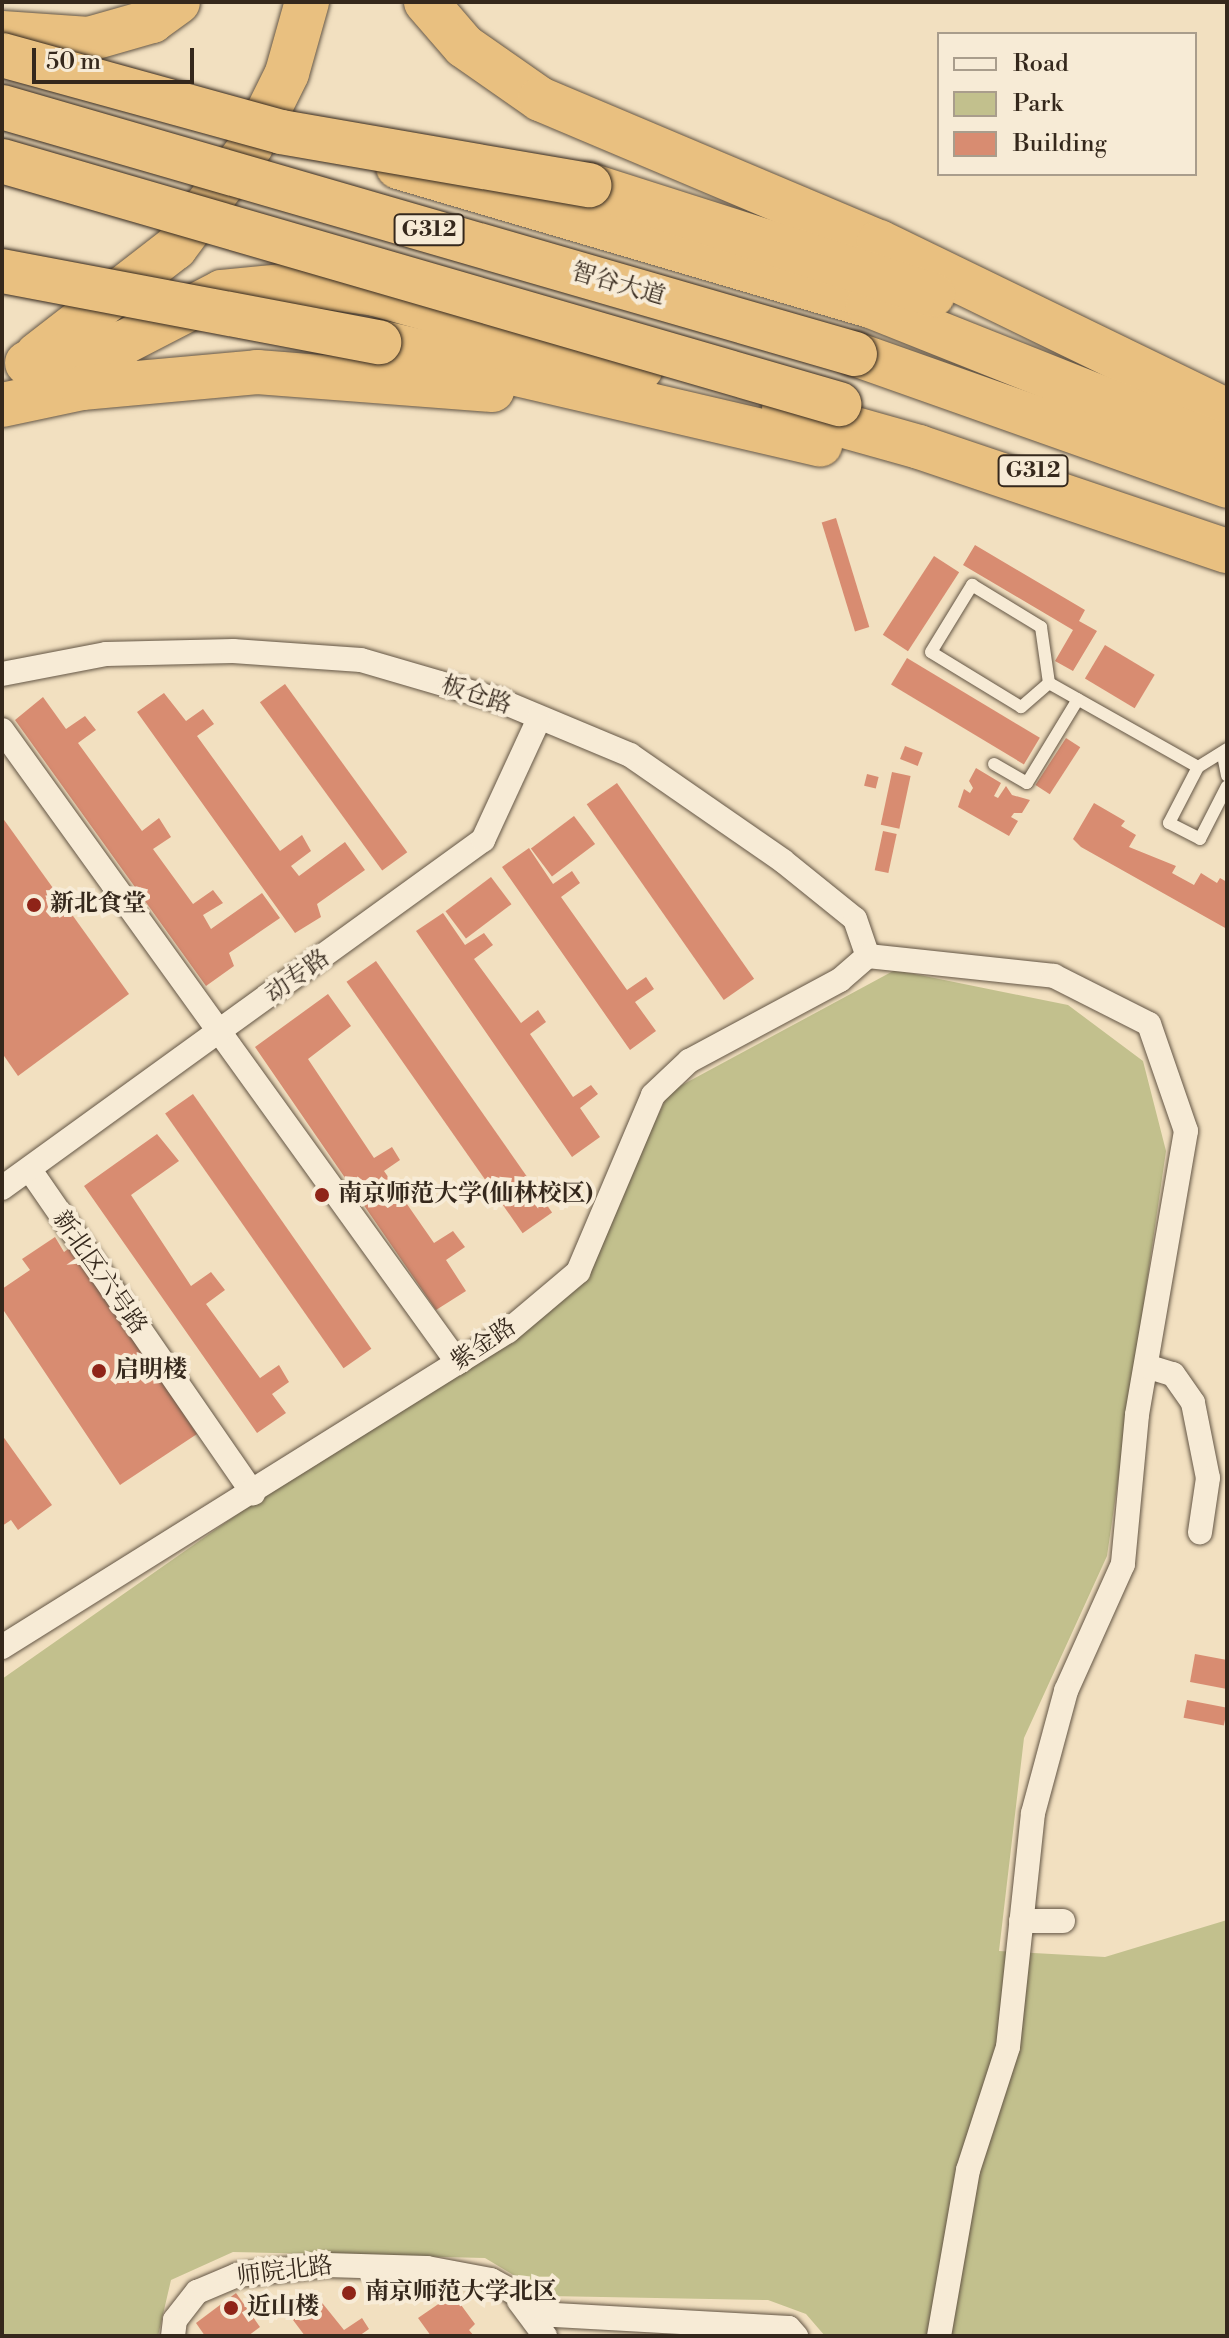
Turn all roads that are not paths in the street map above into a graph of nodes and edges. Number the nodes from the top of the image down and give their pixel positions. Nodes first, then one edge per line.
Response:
1 (178, 2) edge
2 (307, 2) edge
3 (426, 2) edge
4 (2, 33) edge
5 (2, 55) edge
6 (2, 107) edge
7 (281, 132) junction
8 (2, 161) edge
9 (2, 271) edge
10 (14, 366) edge
11 (2, 405) edge
12 (1226, 423) edge
13 (792, 437) junction
14 (1227, 486) edge
15 (1227, 539) edge
16 (1227, 551) edge
17 (1227, 571) edge
18 (2, 674) edge
19 (1049, 683) junction
20 (1078, 699) junction
21 (539, 719) junction
22 (2, 730) edge
23 (1225, 752) edge
24 (994, 764) dead end
25 (1198, 767) junction
26 (1227, 776) edge
27 (1227, 786) edge
28 (868, 956) junction
29 (222, 1033) junction
30 (30, 1170) junction
31 (2, 1188) edge
32 (458, 1363) junction
33 (1146, 1366) junction
34 (253, 1493) junction
35 (1200, 1532) dead end
36 (2, 1647) edge
37 (1021, 1921) junction
38 (1063, 1921) dead end
39 (509, 2291) junction
40 (173, 2336) edge
41 (545, 2336) edge
42 (796, 2336) edge
43 (939, 2336) edge

1 - 4 highway
2 - 10 highway, bridge
3 - 12 highway
5 - 7 highway, bridge
6 - 14 highway, 智谷大道 / G312, bridge
7 - 12 highway, bridge
7 - 12 highway, bridge
8 - 15 highway, G312, bridge
9 - 13 highway, bridge
10 - 16 highway
11 - 13 highway
13 - 17 highway
18 - 21 street, 板仓路
19 - 19 lane
19 - 20 lane
20 - 24 lane
20 - 25 lane
21 - 28 street, 板仓路
21 - 29 street, 动专路
22 - 29 street
23 - 25 lane
23 - 26 lane
25 - 27 lane
28 - 32 street, 紫金路
28 - 33 street
29 - 30 street, 动专路
29 - 32 street
30 - 31 street, 动专路
30 - 34 street, 新北区六号路
32 - 34 street, 紫金路
33 - 35 street
33 - 37 street
34 - 36 street, 紫金路
37 - 38 street
37 - 43 street
39 - 40 street, 师院北路
39 - 41 street
39 - 42 street, 师院北路

